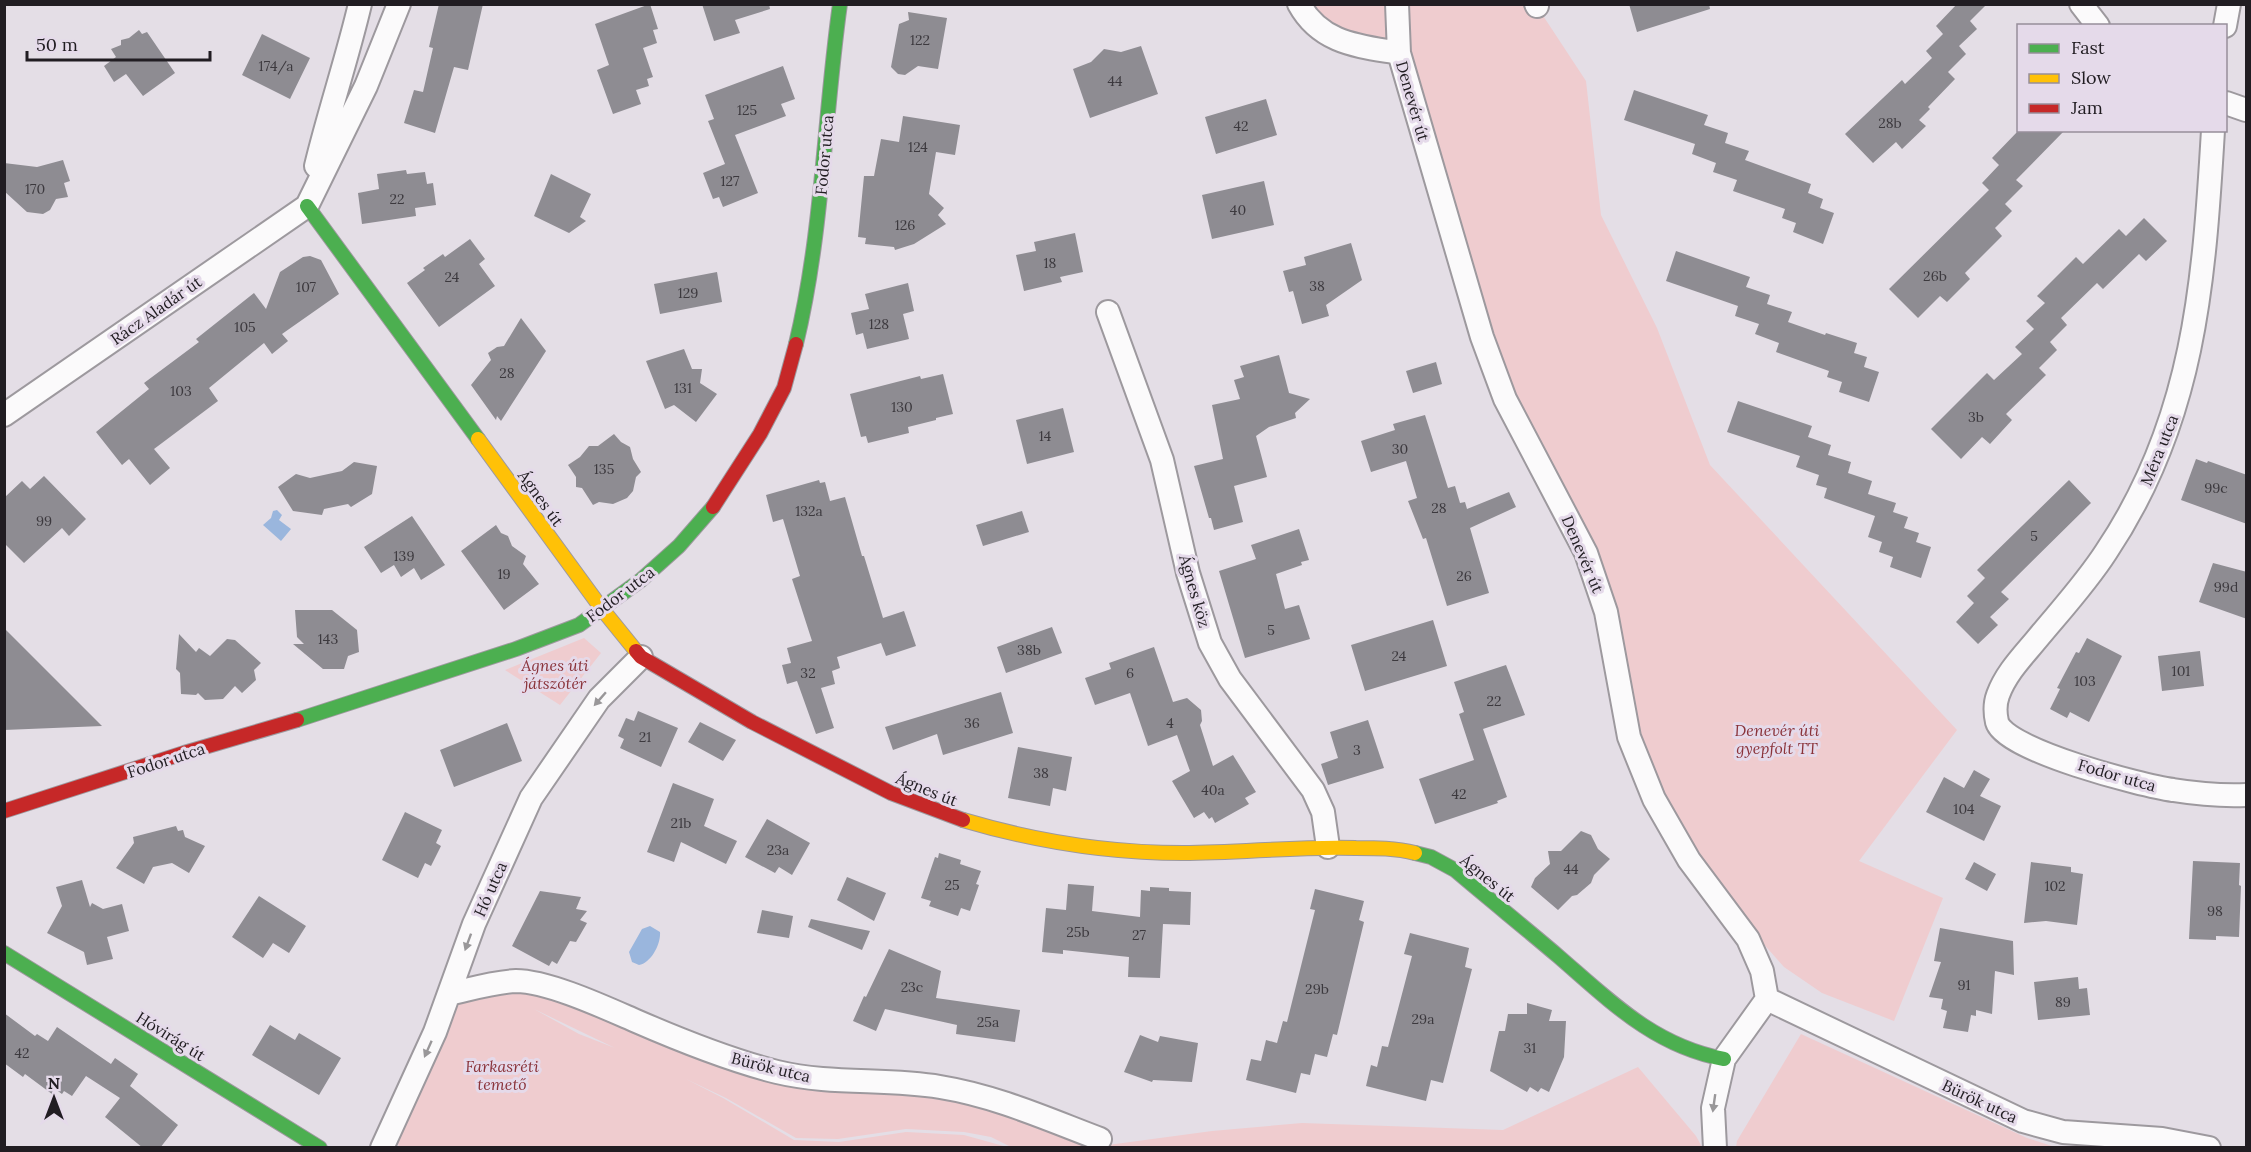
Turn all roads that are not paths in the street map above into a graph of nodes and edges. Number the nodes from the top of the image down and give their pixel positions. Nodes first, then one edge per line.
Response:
1 (360, 4) edge
2 (399, 4) edge
3 (840, 4) edge
4 (1299, 4) edge
5 (1397, 4) edge
6 (2081, 4) edge
7 (2229, 4) edge
8 (2096, 24) edge
9 (2225, 24) edge
10 (1399, 53) junction
11 (2227, 103) edge
12 (2247, 110) edge
13 (2213, 132) edge
14 (307, 206) junction
15 (1108, 312) dead end
16 (4, 414) edge
17 (602, 609) junction
18 (641, 657) junction
19 (1997, 724) joint
20 (2247, 795) edge
21 (4, 810) edge
22 (1328, 847) junction
23 (4, 953) edge
24 (449, 994) junction
25 (1767, 999) junction
26 (1724, 1059) junction
27 (1100, 1138) dead end
28 (320, 1148) edge
29 (382, 1148) edge
30 (1715, 1148) edge
31 (2209, 1148) edge

1 - 14 street
2 - 14 street, Rácz Aladár út
3 - 17 street, Fodor utca
4 - 10 street, Denevér út
5 - 10 street
6 - 8 street
7 - 9 street
10 - 25 street, Denevér út
11 - 12 street
13 - 19 street, Méra utca
14 - 16 street, Rácz Aladár út
14 - 17 street, Ágnes út
15 - 22 street, Ágnes köz
17 - 18 street, Ágnes út
17 - 21 street, Fodor utca
18 - 22 street, Ágnes út
18 -> 24 street, Hó utca
19 - 20 street, Fodor utca
22 - 26 street, Ágnes út
23 - 28 street, Hóvirág út
24 - 27 street, Bürök utca
24 -> 29 street, Hó utca
25 - 26 street
25 - 31 street, Bürök utca
26 -> 30 street

